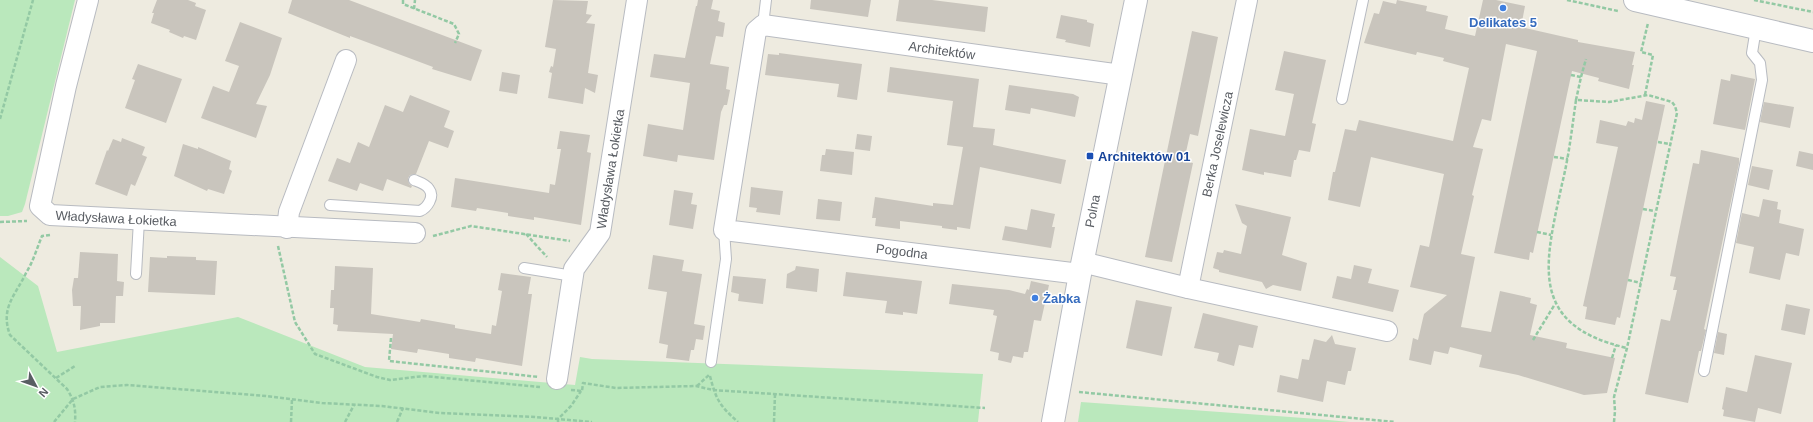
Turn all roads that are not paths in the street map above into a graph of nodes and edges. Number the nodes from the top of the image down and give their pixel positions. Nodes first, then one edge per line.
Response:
1 (88, 0) edge
2 (637, 0) edge
3 (766, 0) edge
4 (1136, 0) edge
5 (1247, 0) edge
6 (1363, 0) edge
7 (1627, 6) edge
8 (763, 25) junction
9 (1756, 28) junction
10 (1813, 41) edge
11 (346, 60) dead end
12 (1121, 75) junction
13 (1342, 99) dead end
14 (414, 180) dead end
15 (330, 205) dead end
16 (139, 220) junction
17 (401, 224) junction
18 (280, 227) junction
19 (724, 230) junction
20 (524, 268) dead end
21 (1081, 268) junction
22 (136, 274) dead end
23 (568, 275) junction
24 (1188, 288) junction
25 (1387, 331) dead end
26 (711, 362) dead end
27 (1704, 371) dead end
28 (561, 384) road end
29 (1053, 422) edge

1 - 16 street, Władysława Łokietka
2 - 23 street, Władysława Łokietka
3 - 8 lane
4 - 12 street, Polna
5 - 24 street, Berka Joselewicza
6 - 13 lane
7 - 9 street
8 - 12 street, Architektów
8 - 19 street
9 - 10 street
9 - 27 lane
11 - 18 street
12 - 21 street, Polna
14 - 17 lane
15 - 17 lane
16 - 18 street, Władysława Łokietka
16 - 22 lane
17 - 18 street, Władysława Łokietka
19 - 21 street, Pogodna
19 - 26 lane
20 - 23 lane
21 - 24 street
21 - 29 street, Polna
23 - 28 street, Władysława Łokietka
24 - 25 street

